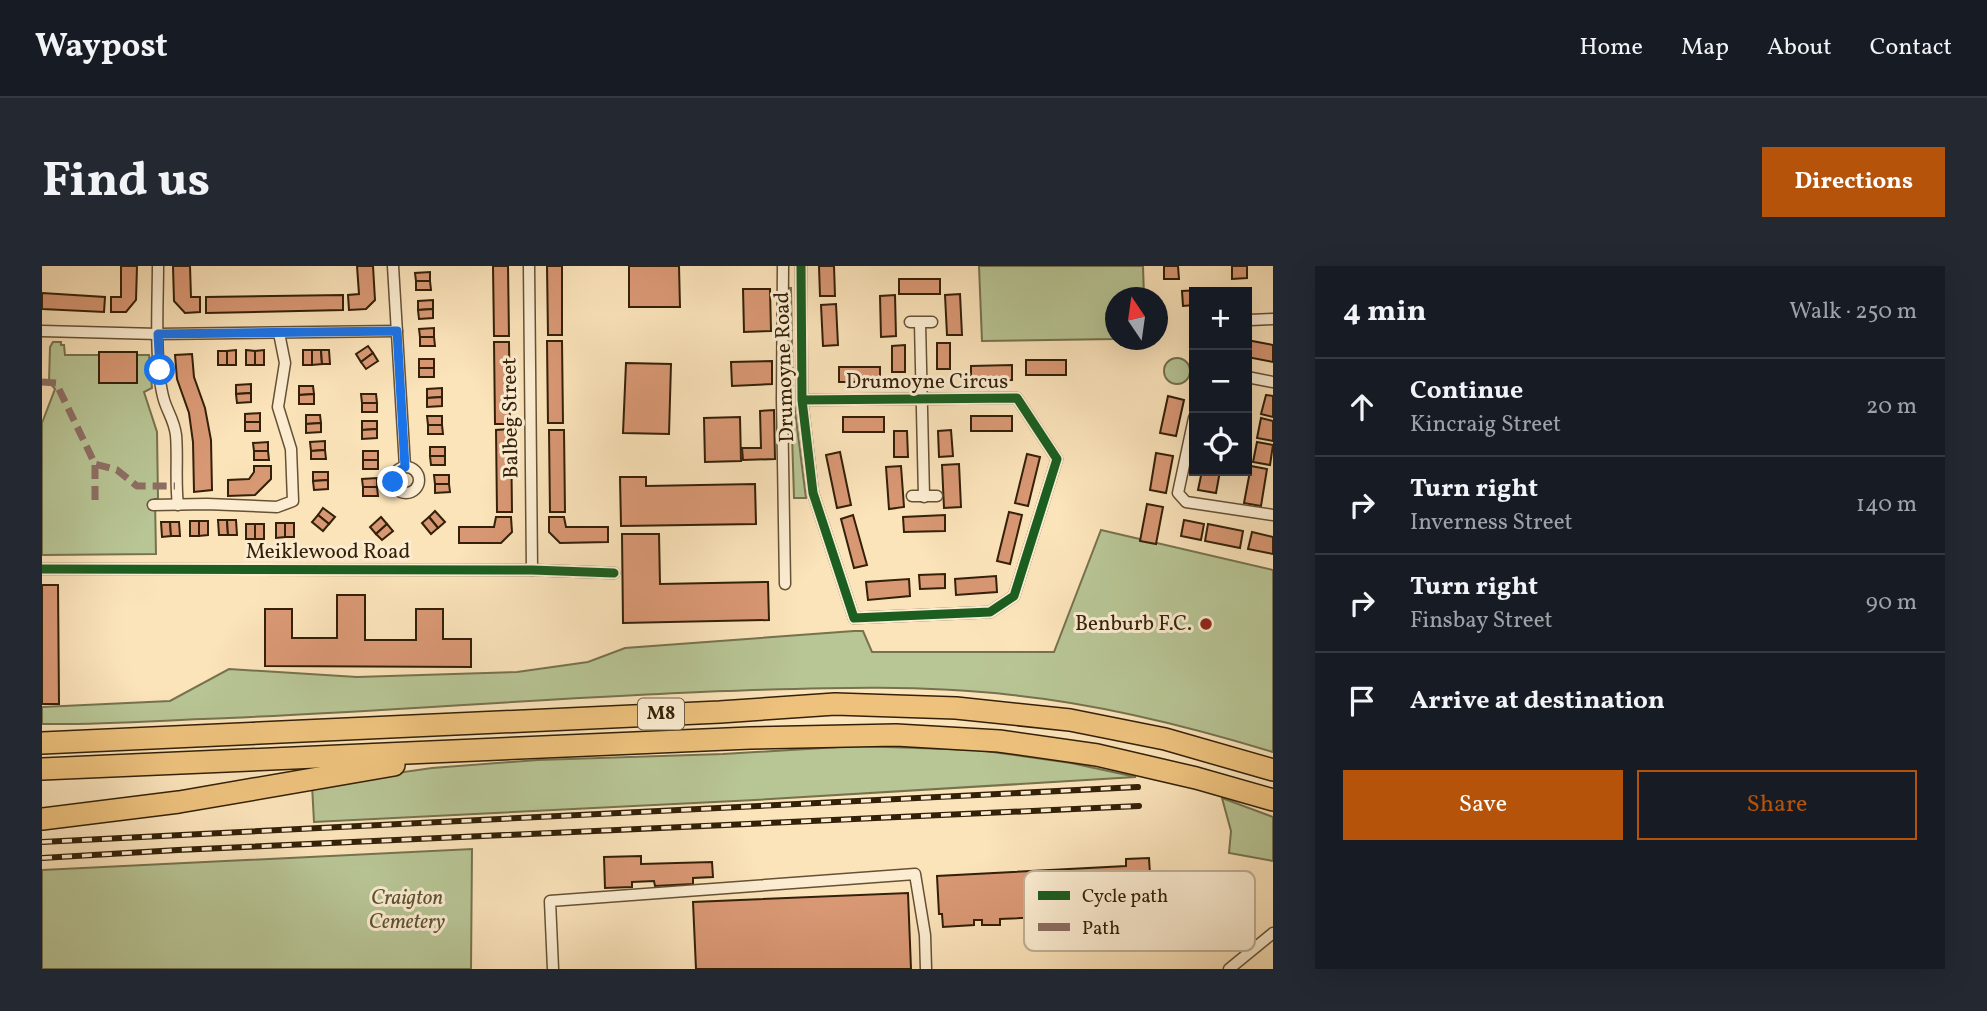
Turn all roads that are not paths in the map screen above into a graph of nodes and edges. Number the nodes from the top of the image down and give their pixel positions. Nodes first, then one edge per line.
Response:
1 (158, 266) edge
2 (393, 266) edge
3 (529, 266) edge
4 (783, 266) edge
5 (801, 266) edge
6 (921, 322) dead end
7 (42, 331) edge
8 (397, 331) junction
9 (279, 333) junction
10 (158, 334) junction
11 (1252, 378) edge
12 (1273, 382) edge
13 (922, 398) junction
14 (802, 400) junction
15 (1189, 441) edge
16 (405, 467) dead end
17 (937, 496) dead end
18 (153, 505) dead end
19 (178, 505) junction
20 (1273, 515) edge
21 (42, 569) edge
22 (532, 570) junction
23 (614, 573) dead end
24 (785, 584) dead end
25 (990, 612) joint
26 (42, 743) edge
27 (493, 751) junction
28 (42, 769) edge
29 (1273, 769) edge
30 (1273, 800) edge
31 (42, 819) edge
32 (1273, 933) edge
33 (1255, 948) edge
34 (1251, 951) edge
35 (553, 969) edge
36 (926, 969) edge
37 (1229, 969) edge

1 - 10 street
2 - 8 street
3 - 22 street, Balbeg Street
4 - 24 street, Drumoyne Road
5 - 14 street, Drumoyne Road
6 - 13 street
7 - 10 street
8 - 9 street
8 - 16 street
9 - 10 street
9 - 19 street
10 - 19 street
11 - 12 street
13 - 14 street, Drumoyne Circus
13 - 17 street
13 - 25 street, Drumoyne Circus
14 - 25 street, Drumoyne Road
15 - 20 street
18 - 19 street
21 - 22 street, Meiklewood Road
22 - 23 street, Meiklewood Road
26 - 29 highway, M8
27 - 28 highway, M8
27 - 30 highway, M8
27 - 31 highway
32 - 33 street
34 - 37 street
35 - 36 street

